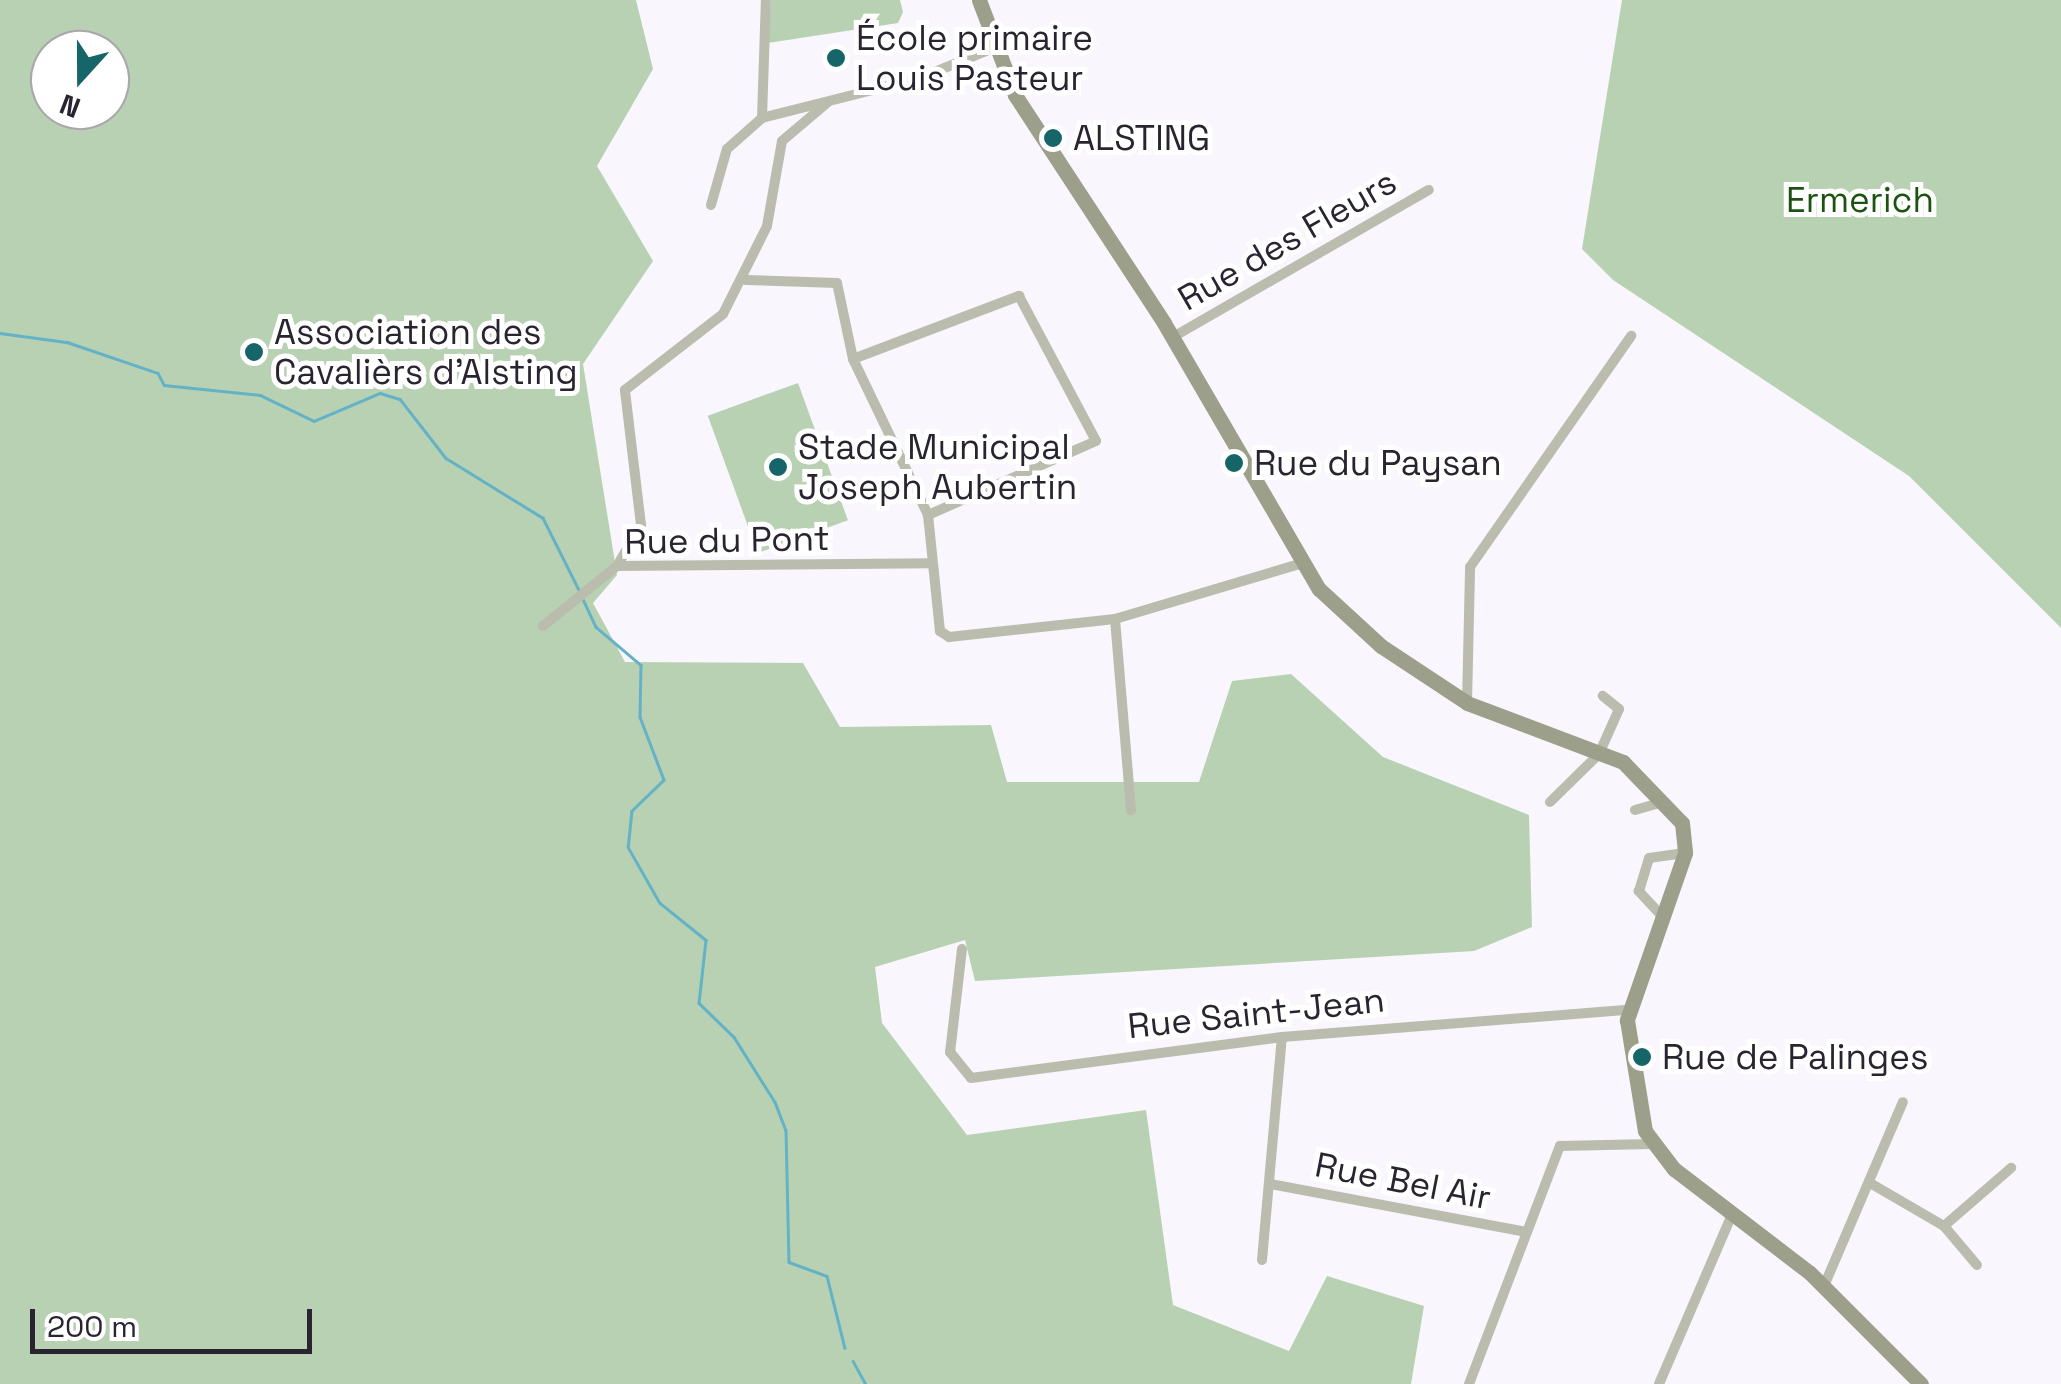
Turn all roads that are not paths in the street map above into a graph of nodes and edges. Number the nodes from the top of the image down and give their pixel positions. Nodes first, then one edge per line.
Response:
1 (766, 0) edge
2 (979, 0) edge
3 (993, 48) junction
4 (828, 102) junction
5 (762, 118) junction
6 (1429, 190) dead end
7 (711, 205) dead end
8 (746, 280) junction
9 (1631, 336) dead end
10 (1173, 338) junction
11 (853, 359) junction
12 (928, 515) junction
13 (932, 563) junction
14 (1300, 564) junction
15 (617, 566) junction
16 (1115, 619) junction
17 (543, 626) dead end
18 (1603, 696) dead end
19 (1466, 703) junction
20 (1599, 754) junction
21 (1550, 802) dead end
22 (1662, 802) junction
23 (1131, 810) dead end
24 (1635, 810) dead end
25 (1686, 853) junction
26 (1662, 915) junction
27 (962, 949) dead end
28 (1628, 1010) junction
29 (1282, 1036) junction
30 (1903, 1102) dead end
31 (1652, 1144) junction
32 (2010, 1168) dead end
33 (1270, 1184) junction
34 (1870, 1184) junction
35 (1730, 1217) junction
36 (1944, 1226) junction
37 (1527, 1232) junction
38 (1262, 1260) dead end
39 (1977, 1264) dead end
40 (1824, 1286) junction
41 (1468, 1384) edge
42 (1658, 1384) edge
43 (1921, 1384) edge

1 - 5 street
2 - 3 main road
3 - 4 street
3 - 10 main road
4 - 5 street
4 - 8 street
5 - 7 street
6 - 10 street, Rue des Fleurs
8 - 11 street
8 - 15 street
9 - 19 street
10 - 14 main road
11 - 12 street
11 - 12 street
12 - 13 street
13 - 15 street, Rue du Pont
13 - 16 street
14 - 16 street
14 - 19 main road
15 - 17 street, Rue du Pont
16 - 23 street
18 - 20 street
19 - 20 main road
20 - 21 street
20 - 22 main road
22 - 24 street
22 - 25 main road
25 - 26 main road
25 - 26 street
26 - 28 main road
27 - 29 street, Rue Saint-Jean
28 - 29 street, Rue Saint-Jean
28 - 31 main road
29 - 33 street
30 - 34 street
31 - 35 main road
31 - 37 street
32 - 36 street
33 - 37 street, Rue Bel Air
33 - 38 street
34 - 36 street
34 - 40 street
35 - 40 main road
35 - 42 street
36 - 39 street
37 - 41 street
40 - 43 main road

